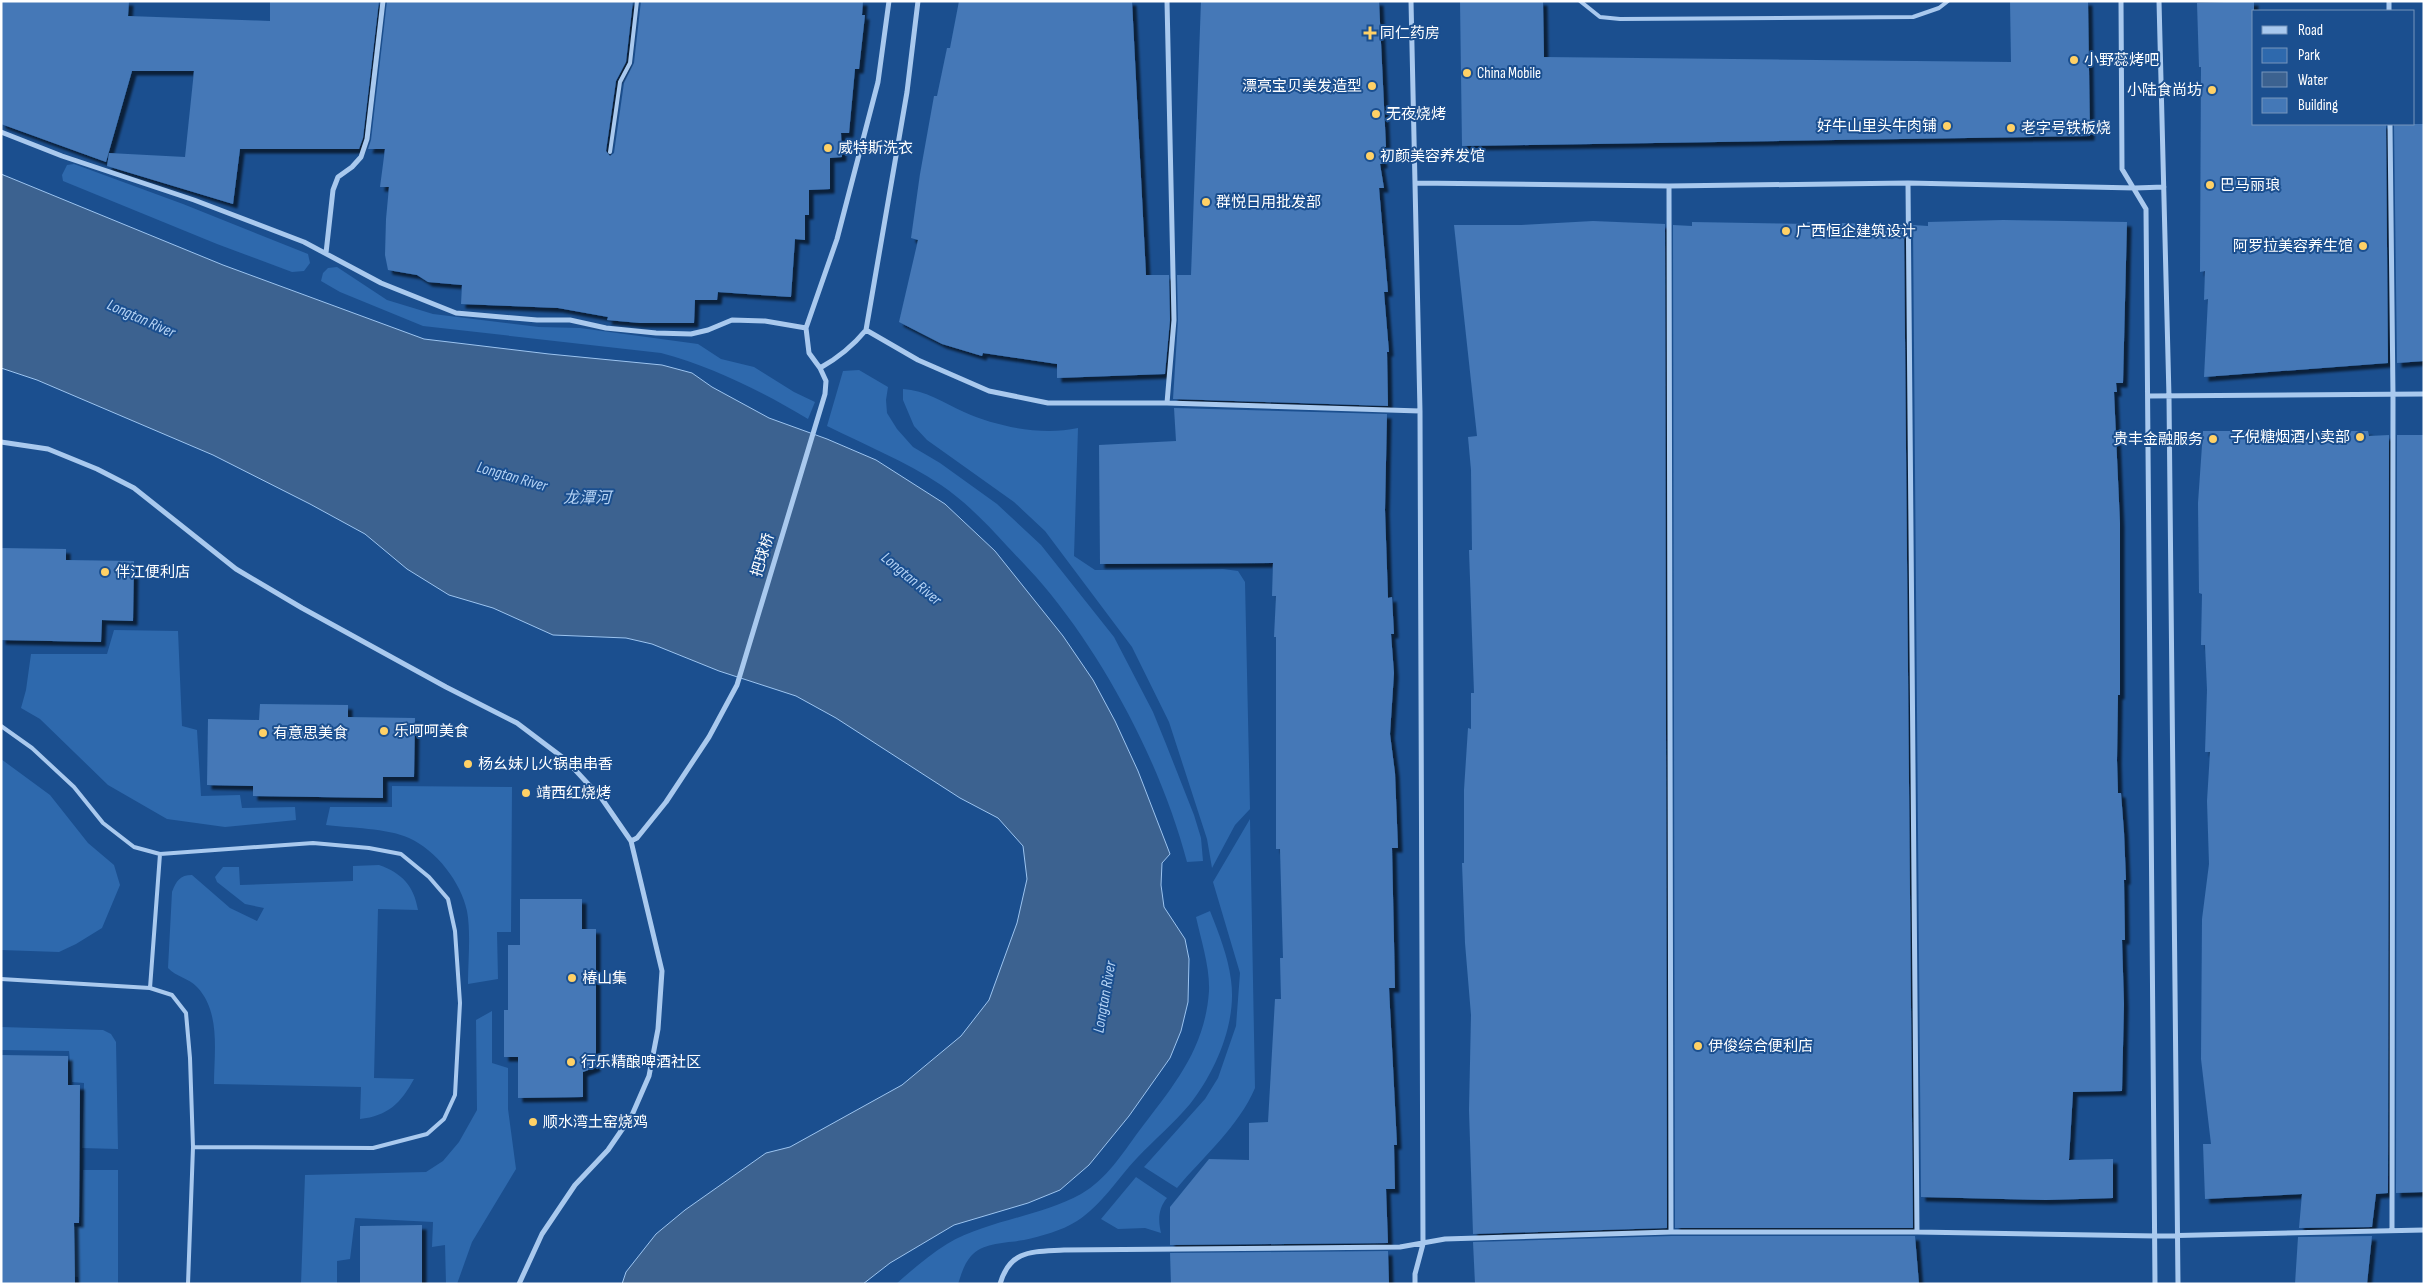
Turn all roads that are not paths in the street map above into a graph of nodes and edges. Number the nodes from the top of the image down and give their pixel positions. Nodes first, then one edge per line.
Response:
1 (383, 1) edge
2 (637, 1) edge
3 (889, 1) edge
4 (918, 1) edge
5 (1167, 1) edge
6 (1411, 1) edge
7 (1580, 1) edge
8 (1948, 1) edge
9 (2121, 1) edge
10 (2159, 1) edge
11 (2390, 125) edge
12 (1, 132) edge
13 (610, 152) dead end
14 (1415, 183) junction
15 (1908, 183) junction
16 (1669, 186) junction
17 (2164, 186) junction
18 (2135, 188) junction
19 (326, 253) junction
20 (806, 328) junction
21 (866, 330) junction
22 (820, 368) junction
23 (2393, 394) junction
24 (2424, 394) edge
25 (2149, 396) junction
26 (2169, 397) junction
27 (1167, 404) junction
28 (1420, 411) junction
29 (1, 442) edge
30 (1, 726) edge
31 (631, 841) junction
32 (160, 854) junction
33 (1, 979) edge
34 (150, 988) junction
35 (193, 1148) junction
36 (2392, 1230) junction
37 (2424, 1230) edge
38 (1671, 1232) junction
39 (1917, 1232) junction
40 (2178, 1235) junction
41 (2156, 1236) junction
42 (1423, 1244) junction
43 (188, 1284) edge
44 (519, 1284) edge
45 (1000, 1284) edge
46 (1415, 1284) edge
47 (2155, 1284) edge
48 (2178, 1284) edge

1 - 19 street
2 - 13 lane
3 - 20 street
4 - 21 street
5 - 27 street
6 - 14 street
7 - 8 lane
9 - 18 street
10 - 17 street
11 - 23 street
12 - 19 street
14 - 16 street
14 - 28 street
15 - 16 street
15 - 18 street
15 - 39 street
16 - 38 street
17 - 18 street
17 - 26 street
18 - 25 street
19 - 20 street
20 - 22 street, 把球桥
21 - 22 street
21 - 27 street
22 - 31 street, 把球桥
23 - 24 street
23 - 26 street
23 - 36 street
25 - 26 street
25 - 41 street
26 - 40 street
27 - 28 street
28 - 42 street
29 - 31 street
30 - 32 lane
31 - 44 street
32 - 34 lane
32 - 35 lane
33 - 34 lane
34 - 35 lane
35 - 43 lane
36 - 37 street
36 - 40 street
38 - 39 street
38 - 42 street
39 - 41 street
40 - 41 street
40 - 48 street
41 - 47 street
42 - 45 street
42 - 46 street

